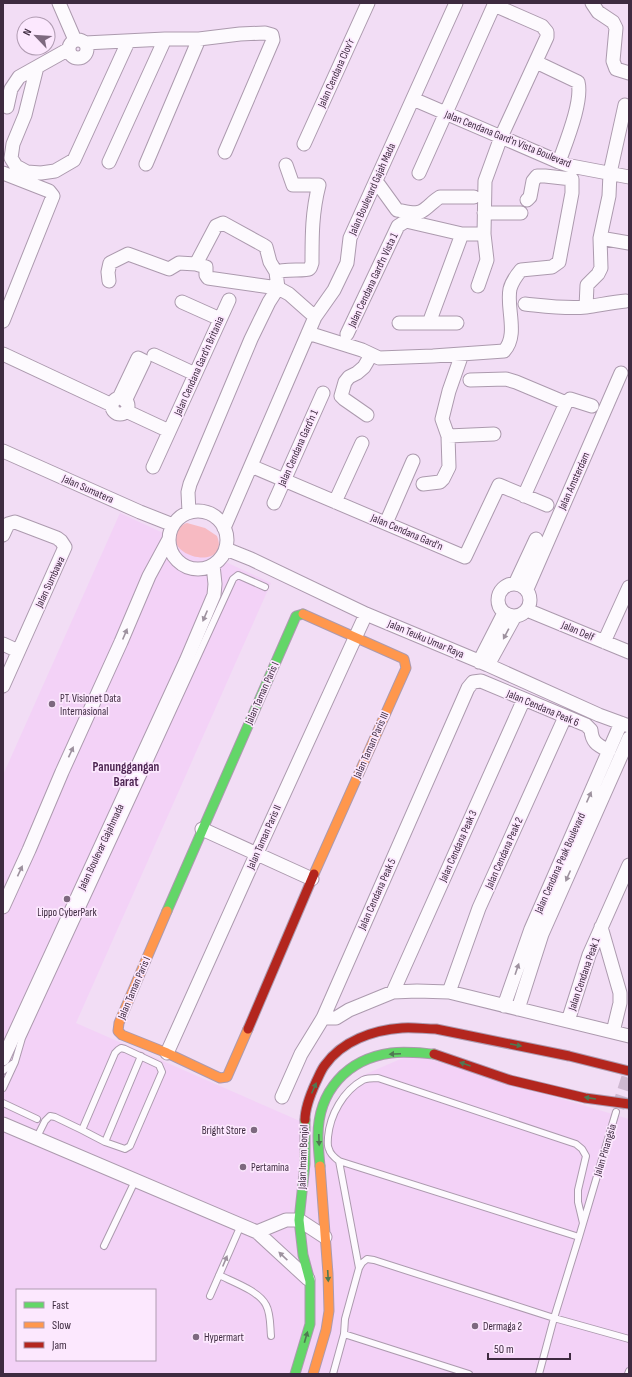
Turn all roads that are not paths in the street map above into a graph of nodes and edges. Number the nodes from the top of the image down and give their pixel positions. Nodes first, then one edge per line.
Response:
1 (59, 3) edge
2 (368, 3) edge
3 (456, 3) edge
4 (592, 3) edge
5 (495, 4) edge
6 (165, 39) junction
7 (199, 39) junction
8 (128, 42) junction
9 (76, 44) junction
10 (536, 62) junction
11 (37, 67) junction
12 (629, 73) edge
13 (413, 99) junction
14 (625, 105) dead end
15 (5, 106) edge
16 (446, 113) junction
17 (25, 115) junction
18 (501, 137) junction
19 (304, 144) dead end
20 (225, 152) dead end
21 (109, 162) dead end
22 (559, 162) junction
23 (146, 164) dead end
24 (286, 165) dead end
25 (3, 173) edge
26 (419, 173) dead end
27 (610, 173) junction
28 (629, 177) edge
29 (376, 181) junction
30 (474, 197) dead end
31 (527, 200) dead end
32 (484, 213) junction
33 (521, 213) dead end
34 (462, 234) junction
35 (484, 234) junction
36 (600, 238) junction
37 (629, 244) edge
38 (196, 264) junction
39 (276, 272) junction
40 (109, 281) dead end
41 (478, 286) dead end
42 (278, 288) junction
43 (229, 300) dead end
44 (626, 301) dead end
45 (182, 302) dead end
46 (525, 304) dead end
47 (586, 307) junction
48 (315, 317) junction
49 (220, 319) junction
50 (3, 321) edge
51 (399, 323) dead end
52 (429, 323) junction
53 (457, 323) dead end
54 (308, 333) junction
55 (347, 334) dead end
56 (3, 354) edge
57 (154, 354) dead end
58 (462, 354) junction
59 (371, 356) junction
60 (621, 373) dead end
61 (195, 374) junction
62 (470, 380) dead end
63 (323, 393) dead end
64 (566, 403) junction
65 (592, 406) dead end
66 (367, 415) dead end
67 (169, 431) junction
68 (494, 434) dead end
69 (448, 436) junction
70 (362, 443) dead end
71 (3, 451) edge
72 (413, 461) dead end
73 (251, 466) junction
74 (153, 467) dead end
75 (284, 480) junction
76 (423, 484) dead end
77 (524, 496) junction
78 (335, 502) junction
79 (274, 503) dead end
80 (547, 505) dead end
81 (189, 512) junction
82 (386, 523) junction
83 (173, 525) junction
84 (224, 528) junction
85 (3, 535) edge
86 (169, 539) junction
87 (536, 539) dead end
88 (226, 549) junction
89 (213, 565) junction
90 (215, 584) junction
91 (521, 586) junction
92 (265, 587) dead end
93 (629, 587) edge
94 (219, 610) junction
95 (527, 610) junction
96 (509, 615) junction
97 (365, 618) junction
98 (356, 637) junction
99 (604, 642) junction
100 (3, 644) edge
101 (18, 651) junction
102 (629, 652) edge
103 (484, 663) junction
104 (3, 686) edge
105 (468, 688) joint
106 (524, 699) junction
107 (564, 717) junction
108 (625, 724) edge
109 (629, 738) edge
110 (620, 754) edge
111 (202, 830) junction
112 (256, 854) junction
113 (629, 865) edge
114 (312, 879) junction
115 (549, 903) junction
116 (3, 907) edge
117 (601, 927) junction
118 (393, 992) junction
119 (449, 992) junction
120 (504, 1006) junction
121 (518, 1009) junction
122 (323, 1018) junction
123 (568, 1021) junction
124 (613, 1032) junction
125 (629, 1036) edge
126 (168, 1053) junction
127 (141, 1056) junction
128 (9, 1060) edge
129 (3, 1071) edge
130 (629, 1071) edge
131 (3, 1088) edge
132 (282, 1098) dead end
133 (3, 1103) edge
134 (629, 1104) edge
135 (616, 1112) tunnel mouth
136 (37, 1119) dead end
137 (3, 1124) edge
138 (82, 1130) junction
139 (37, 1137) junction
140 (105, 1142) junction
141 (339, 1161) junction
142 (135, 1181) junction
143 (299, 1220) junction
144 (583, 1223) junction
145 (240, 1225) junction
146 (257, 1232) junction
147 (325, 1237) junction
148 (580, 1238) junction
149 (104, 1246) dead end
150 (359, 1268) junction
151 (219, 1275) junction
152 (310, 1280) junction
153 (210, 1296) dead end
154 (554, 1318) junction
155 (344, 1334) junction
156 (271, 1336) dead end
157 (629, 1339) edge
158 (629, 1371) edge
159 (295, 1374) edge
160 (313, 1374) edge
161 (333, 1374) edge
162 (469, 1374) edge
163 (539, 1374) edge
164 (628, 1374) edge

1 - 9 street
2 - 19 street, Jalan Cendana Clov'r
3 - 13 street, Jalan Boulevard Gajah Mada
4 - 12 street
5 - 10 street
5 - 16 street
6 - 7 street
6 - 8 street
6 - 21 street
7 - 20 street
7 - 23 street
8 - 9 street
8 - 17 street
9 - 11 street
10 - 18 street
10 - 22 street
11 - 15 street
11 - 17 street
13 - 16 street, Jalan Cendana Gard'n Vista Boulevard
13 - 29 street, Jalan Boulevard Gajah Mada
14 - 27 street
15 - 17 street
16 - 18 street, Jalan Cendana Gard'n Vista Boulevard
16 - 26 street
18 - 22 street, Jalan Cendana Gard'n Vista Boulevard
18 - 32 street
22 - 27 street, Jalan Cendana Gard'n Vista Boulevard
24 - 39 street
25 - 50 street
27 - 28 street, Jalan Cendana Gard'n Vista Boulevard
27 - 36 street
29 - 30 street
29 - 48 street, Jalan Boulevard Gajah Mada
31 - 58 street
32 - 33 street
32 - 35 street
34 - 35 street
34 - 52 street
34 - 55 street, Jalan Cendana Gard'n Vista 1
35 - 41 street
36 - 37 street
36 - 47 street
38 - 39 street
38 - 40 street
38 - 42 street
39 - 42 street
42 - 48 street
42 - 81 street
43 - 49 street, Jalan Cendana Gard'n Britania
44 - 47 street
45 - 49 street
46 - 47 street
48 - 54 street, Jalan Boulevard Gajah Mada
49 - 61 street, Jalan Cendana Gard'n Britania
51 - 52 street
52 - 53 street
54 - 59 street
54 - 73 street, Jalan Boulevard Gajah Mada
56 - 67 street
57 - 61 street
58 - 59 street
58 - 69 street
59 - 66 street
60 - 91 street, Jalan Amsterdam
61 - 67 street, Jalan Cendana Gard'n Britania
62 - 64 street
63 - 75 street, Jalan Cendana Gard'n 1
64 - 65 street
64 - 77 street
67 - 74 street, Jalan Cendana Gard'n Britania
68 - 69 street
69 - 76 street
70 - 78 street
71 - 83 street, Jalan Sumatera
72 - 82 street
73 - 75 street, Jalan Cendana Gard'n
73 - 84 street, Jalan Boulevard Gajah Mada
75 - 78 street, Jalan Cendana Gard'n
75 - 79 street, Jalan Cendana Gard'n 1
77 - 80 street, Jalan Cendana Gard'n
77 - 82 street, Jalan Cendana Gard'n
78 - 82 street, Jalan Cendana Gard'n
81 - 83 street
81 - 84 street
83 - 86 street
84 - 88 street
85 - 101 street, Jalan Sumbawa
86 - 89 street
116 -> 86 street
87 - 91 street
88 - 89 street
88 - 97 street, Jalan Teuku Umar Raya
89 - 90 street, Jalan Boulevar Gajahmada
90 - 94 lane
90 -> 128 street, Jalan Boulevar Gajahmada
91 - 95 street
91 - 96 street
92 - 94 lane
93 - 99 street
94 - 128 lane
95 - 96 street
95 - 99 street, Jalan Delf
96 - 103 street
97 - 98 street, Jalan Taman Paris II
97 - 103 street, Jalan Teuku Umar Raya
98 - 111 main road, Jalan Taman Paris I
98 - 112 street, Jalan Taman Paris II
98 - 114 main road, Jalan Taman Paris III
99 - 102 street, Jalan Delf
100 - 101 street
101 - 104 street, Jalan Sumbawa
103 - 108 street, Jalan Teuku Umar Raya
105 - 106 street, Jalan Cendana Peak 6
105 - 122 street, Jalan Cendana Peak 5
106 - 107 street, Jalan Cendana Peak 6
106 - 118 street, Jalan Cendana Peak 3
107 - 110 street, Jalan Cendana Peak 6
107 - 119 street, Jalan Cendana Peak 2
108 - 110 street, Jalan Cendana Peak Boulevard
109 - 110 street, Jalan Cendana Peak Boulevard
110 - 115 street, Jalan Cendana Peak Boulevard
111 - 112 street
111 - 126 main road, Jalan Taman Paris I
112 - 114 street
112 - 126 street, Jalan Taman Paris II
113 - 117 street, Jalan Cendana Peak 1
114 - 126 main road, Jalan Taman Paris III
120 -> 115 street, Jalan Cendana Peak Boulevard
115 - 121 street, Jalan Cendana Peak Boulevard
117 - 123 street, Jalan Cendana Peak 1
117 - 124 street, Jalan Cendana Peak 1
118 - 119 street
118 - 122 street
119 - 120 street
120 - 121 street
121 - 123 street
122 - 132 street, Jalan Cendana Peak 5
123 - 124 street
124 - 125 street
127 - 138 lane
127 - 140 lane
127 - 140 lane
128 - 129 lane
128 - 131 lane
143 -> 130 main road, Jalan Imam Bonjol
133 - 136 lane
134 -> 147 main road, Jalan Imam Bonjol
135 - 144 lane, Jalan Pinangsia
137 - 139 street
138 - 139 lane
138 - 140 lane
139 - 142 street
141 - 144 lane
141 - 148 lane
141 - 150 lane
142 - 145 street
142 - 149 lane
143 - 146 street
143 - 147 street
143 - 152 main road, Jalan Imam Bonjol
144 - 148 lane, Jalan Pinangsia
145 - 146 street
151 -> 145 lane
152 -> 146 street
147 -> 160 main road, Jalan Imam Bonjol
148 - 154 lane, Jalan Pinangsia
150 - 154 lane
150 - 155 lane
151 - 153 lane
151 - 156 lane
159 -> 152 main road, Jalan Imam Bonjol
154 - 157 lane
154 - 163 lane, Jalan Pinangsia
155 - 161 lane
155 - 162 lane
158 - 164 lane

